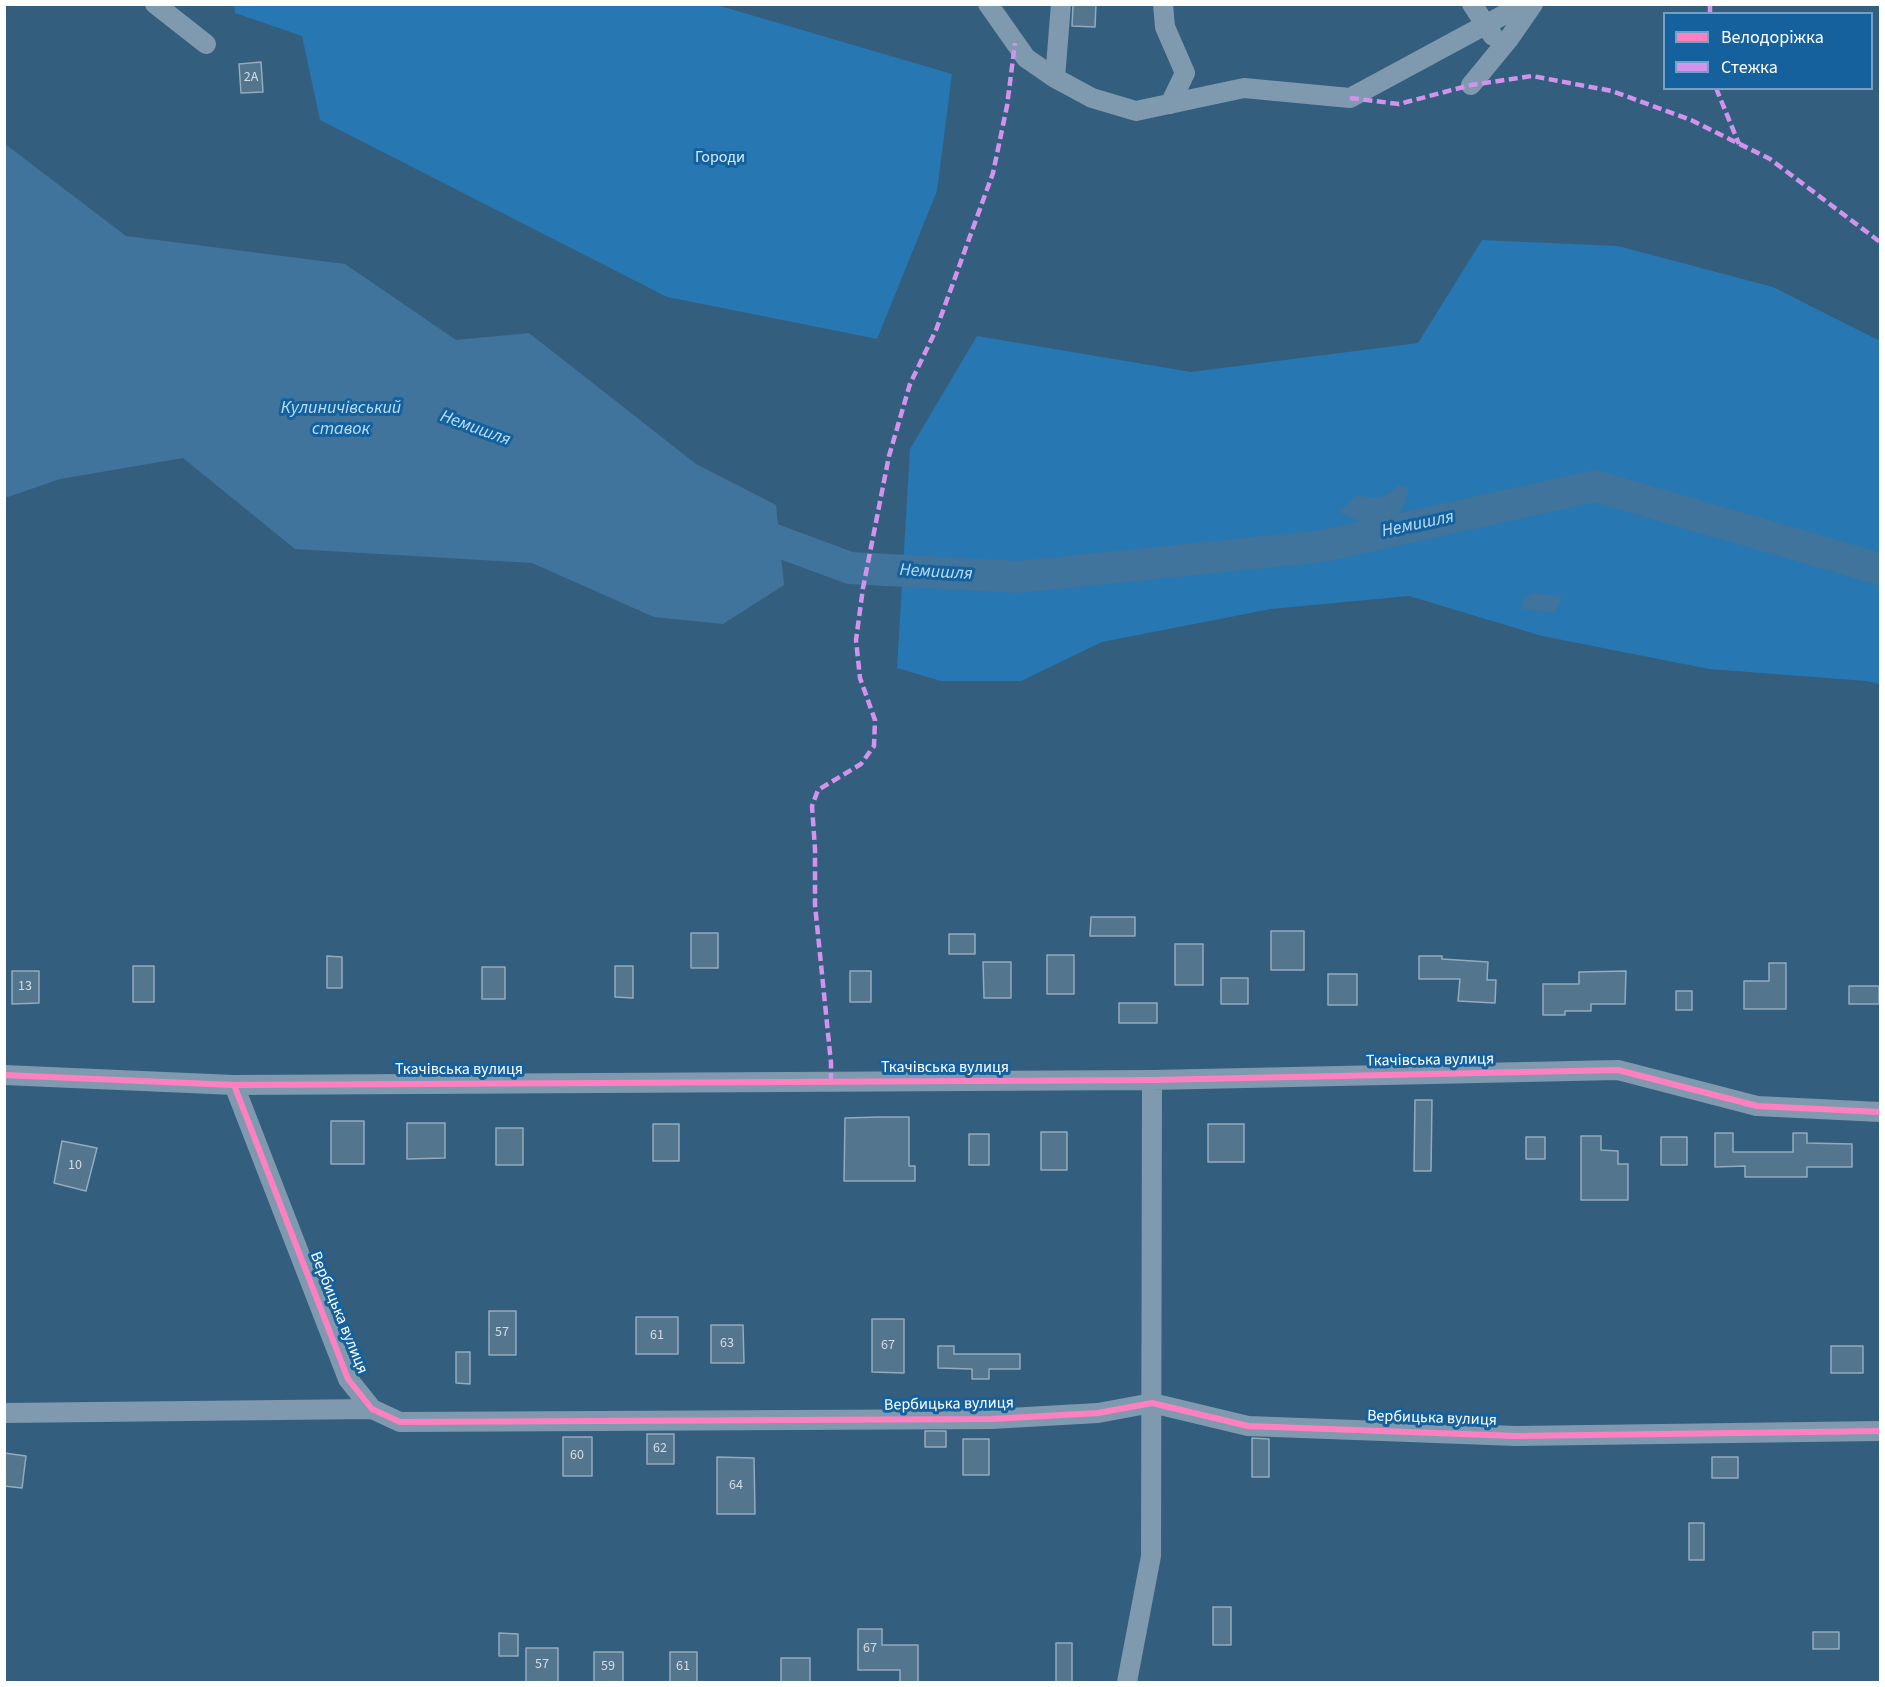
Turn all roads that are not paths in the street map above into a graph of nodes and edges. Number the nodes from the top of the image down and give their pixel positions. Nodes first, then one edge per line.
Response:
1 (155, 4) edge
2 (988, 4) edge
3 (1061, 4) edge
4 (1163, 4) edge
5 (1472, 4) edge
6 (1524, 4) edge
7 (1533, 4) edge
8 (1487, 25) junction
9 (206, 44) dead end
10 (1501, 48) junction
11 (1055, 78) junction
12 (1471, 85) dead end
13 (1170, 104) junction
14 (4, 1075) edge
15 (1152, 1080) junction
16 (234, 1085) junction
17 (1881, 1112) edge
18 (1152, 1403) junction
19 (372, 1409) junction
20 (4, 1413) edge
21 (1881, 1431) edge
22 (1127, 1683) edge

1 - 9 street
2 - 11 street
3 - 11 street
4 - 13 street
5 - 8 street
6 - 8 street
7 - 10 street
8 - 10 street
8 - 13 street
10 - 12 street
11 - 13 street
14 - 16 street, Ткачівська вулиця
15 - 16 street, Ткачівська вулиця
15 - 17 street, Ткачівська вулиця
15 - 18 street
16 - 19 street, Вербицька вулиця
18 - 19 street, Вербицька вулиця
18 - 21 street, Вербицька вулиця
18 - 22 street
19 - 20 street, Вербицька вулиця

